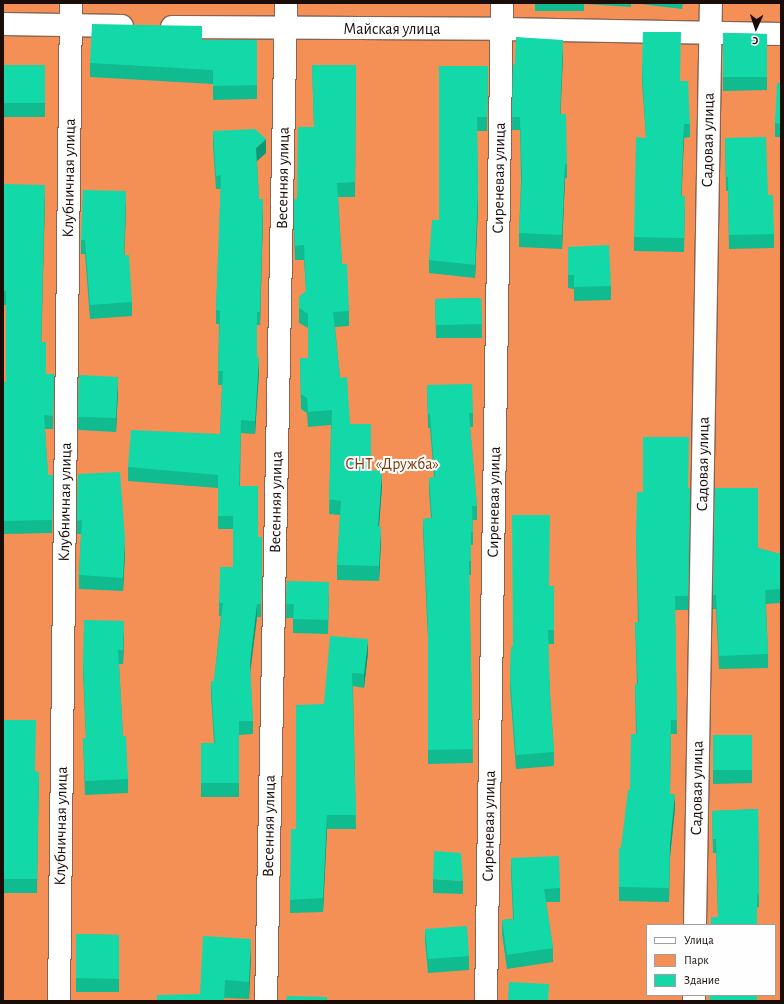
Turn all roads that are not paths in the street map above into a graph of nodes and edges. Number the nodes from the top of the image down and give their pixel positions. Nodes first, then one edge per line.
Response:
1 (71, 3) edge
2 (286, 3) edge
3 (502, 3) edge
4 (711, 3) edge
5 (3, 24) edge
6 (71, 26) junction
7 (286, 29) junction
8 (501, 29) junction
9 (710, 32) junction
10 (781, 34) edge
11 (695, 924) edge
12 (59, 1001) edge
13 (266, 1001) edge
14 (486, 1001) edge

1 - 6 street, Клубничная улица
2 - 7 street, Весенняя улица
3 - 8 street, Сиреневая улица
4 - 9 street, Садовая улица
5 - 6 street, Майская улица
6 - 7 street, Майская улица
6 - 12 street, Клубничная улица
7 - 8 street, Майская улица
7 - 13 street, Весенняя улица
8 - 9 street, Майская улица
8 - 14 street, Сиреневая улица
9 - 10 street, Майская улица
9 - 11 street, Садовая улица

